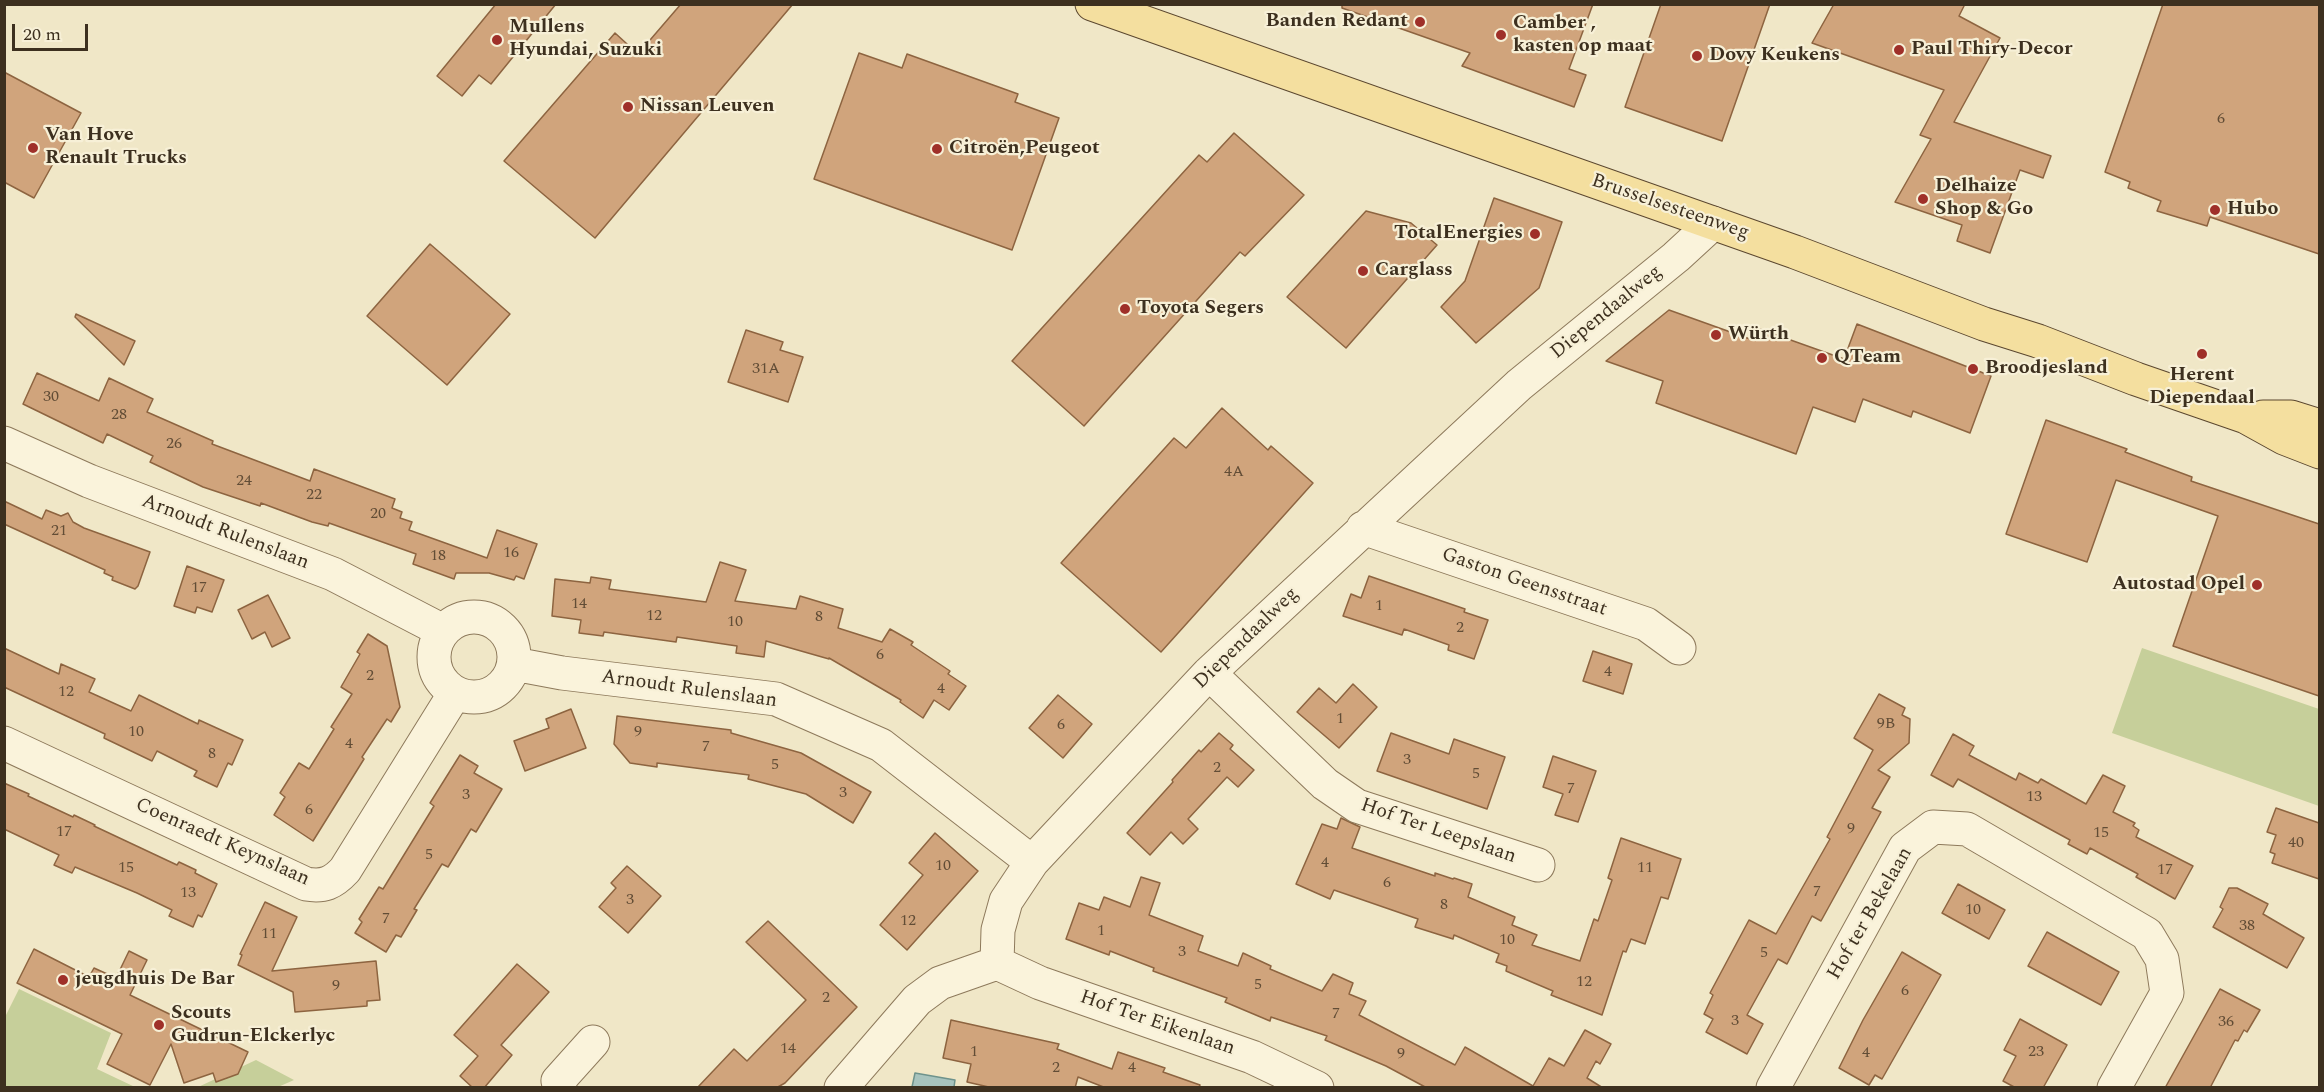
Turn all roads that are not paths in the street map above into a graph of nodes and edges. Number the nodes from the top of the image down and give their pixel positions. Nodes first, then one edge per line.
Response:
1 (1092, 4) edge
2 (1713, 223) junction
3 (2246, 417) junction
4 (2319, 426) edge
5 (4, 443) edge
6 (2319, 452) edge
7 (1363, 528) junction
8 (443, 631) junction
9 (1679, 648) dead end
10 (514, 664) junction
11 (1209, 673) junction
12 (455, 693) junction
13 (4, 743) edge
14 (1032, 862) junction
15 (1538, 865) dead end
16 (997, 963) junction
17 (593, 1042) dead end
18 (560, 1088) edge
19 (840, 1088) edge
20 (1317, 1088) edge
21 (1773, 1088) edge
22 (2114, 1088) edge

1 - 2 main road, Brusselsesteenweg
2 - 3 main road, Brusselsesteenweg
2 - 7 street, Diependaalweg
3 - 4 main road, Brusselsesteenweg
3 - 6 main road, Brusselsesteenweg
5 - 8 street, Arnoudt Rulenslaan
7 - 9 street, Gaston Geensstraat
7 - 11 street, Diependaalweg
8 - 10 street
8 - 12 street
10 - 12 street
10 - 14 street, Arnoudt Rulenslaan
11 - 14 street, Diependaalweg
11 - 15 street, Hof Ter Leepslaan
12 - 13 street, Coenraedt Keynslaan
14 - 16 street, Diependaalweg
16 - 19 street
16 - 20 street, Hof Ter Eikenlaan
17 - 18 street
21 - 22 street, Hof ter Bekelaan

